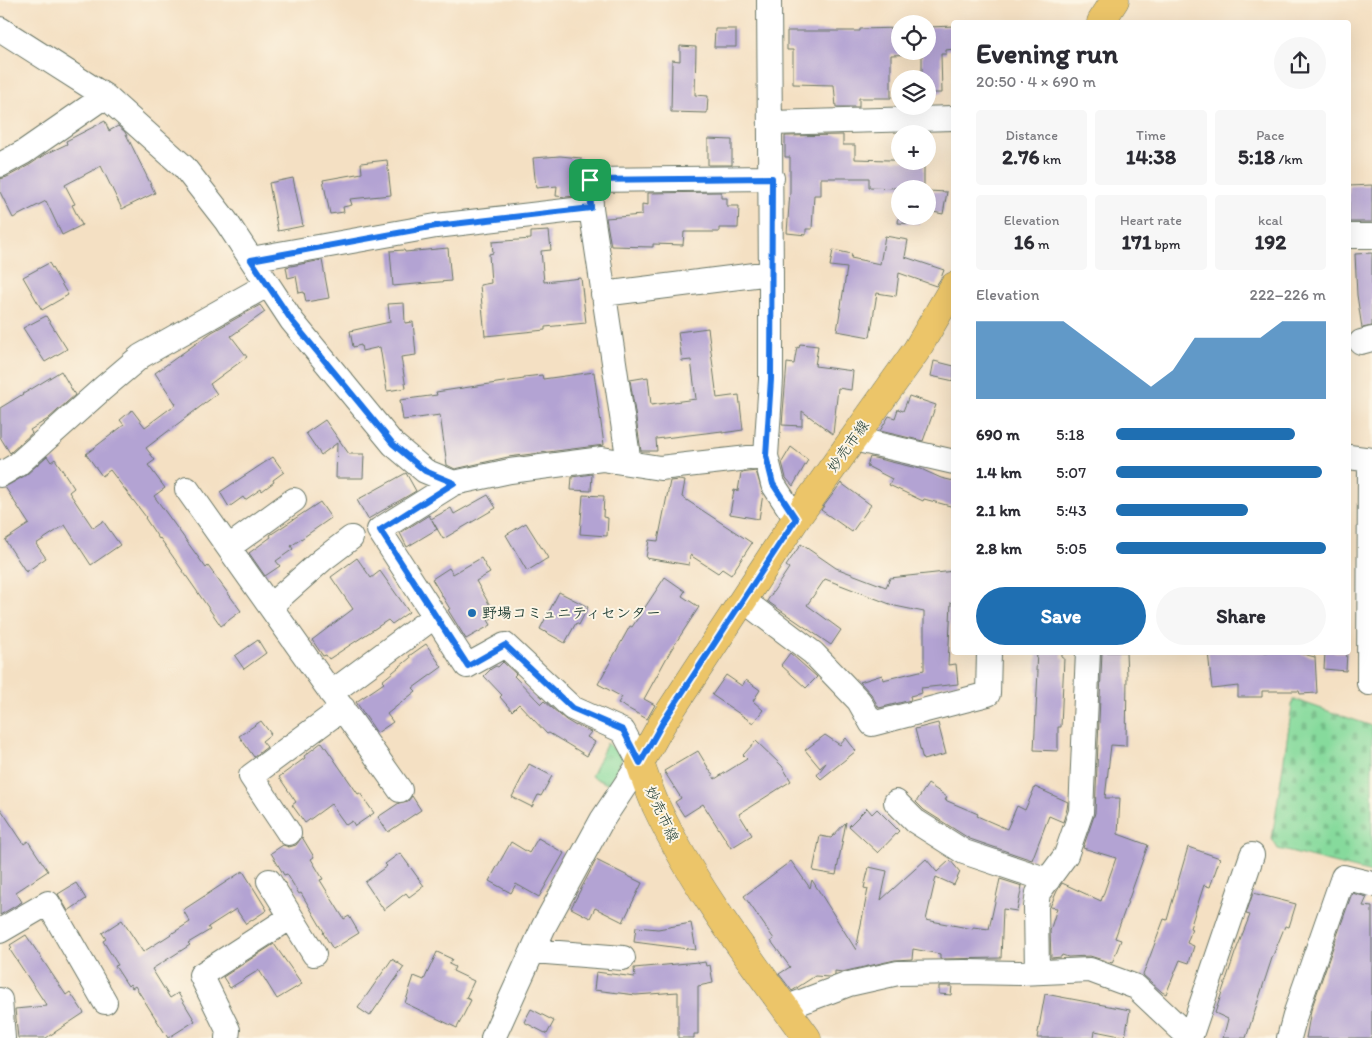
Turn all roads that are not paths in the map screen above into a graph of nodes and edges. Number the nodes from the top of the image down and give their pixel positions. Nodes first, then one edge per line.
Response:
1 (769, 0) edge
2 (1115, 0) edge
3 (1102, 20) edge
4 (0, 29) edge
5 (105, 96) junction
6 (951, 118) edge
7 (771, 123) junction
8 (0, 165) edge
9 (772, 178) junction
10 (591, 208) junction
11 (1351, 236) edge
12 (1372, 236) edge
13 (251, 260) junction
14 (771, 273) junction
15 (267, 285) junction
16 (951, 291) edge
17 (604, 294) junction
18 (854, 439) junction
19 (766, 456) junction
20 (1364, 459) edge
21 (951, 461) edge
22 (629, 463) junction
23 (0, 475) edge
24 (454, 483) junction
25 (187, 489) dead end
26 (294, 500) dead end
27 (796, 519) junction
28 (351, 538) dead end
29 (228, 547) junction
30 (743, 600) junction
31 (270, 606) junction
32 (435, 616) junction
33 (1363, 621) edge
34 (989, 655) edge
35 (1088, 655) edge
36 (1372, 682) edge
37 (337, 700) junction
38 (640, 763) junction
39 (400, 790) dead end
40 (896, 802) dead end
41 (289, 833) dead end
42 (1252, 855) dead end
43 (1048, 880) junction
44 (269, 881) dead end
45 (1372, 884) edge
46 (291, 917) junction
47 (0, 931) edge
48 (533, 951) junction
49 (314, 954) dead end
50 (623, 958) dead end
51 (1037, 972) junction
52 (0, 1000) edge
53 (105, 1002) dead end
54 (785, 1008) junction
55 (3, 1038) edge
56 (227, 1038) edge
57 (493, 1038) edge
58 (806, 1038) edge
59 (1190, 1038) edge
60 (1288, 1038) edge

1 - 7 street
2 - 3 main road
4 - 5 street
5 - 8 street
5 - 13 street
6 - 7 street
7 - 9 street
9 - 10 street
9 - 14 street
10 - 13 street
10 - 17 street
11 - 12 street
13 - 15 street
14 - 17 street
14 - 19 street
15 - 23 street
15 - 24 street
16 - 18 main road, 妙売市線
17 - 22 street
18 - 21 street
18 - 27 main road, 妙売市線
19 - 22 street
19 - 27 street
20 - 33 street
22 - 24 street
24 - 32 street
25 - 29 street
26 - 29 street
27 - 30 main road, 妙売市線
28 - 31 street
29 - 31 street
30 - 34 street
30 - 38 main road, 妙売市線
31 - 37 street
32 - 37 street
32 - 38 street
33 - 36 street
35 - 43 street
37 - 39 street
37 - 41 street
38 - 48 street
38 - 54 main road, 妙売市線
40 - 43 street
42 - 59 street
43 - 51 street
44 - 46 street
45 - 60 street
46 - 49 street
46 - 56 street
47 - 53 street
48 - 50 street
48 - 57 street
51 - 54 street
51 - 59 street
52 - 55 street
54 - 58 main road, 妙売市線

